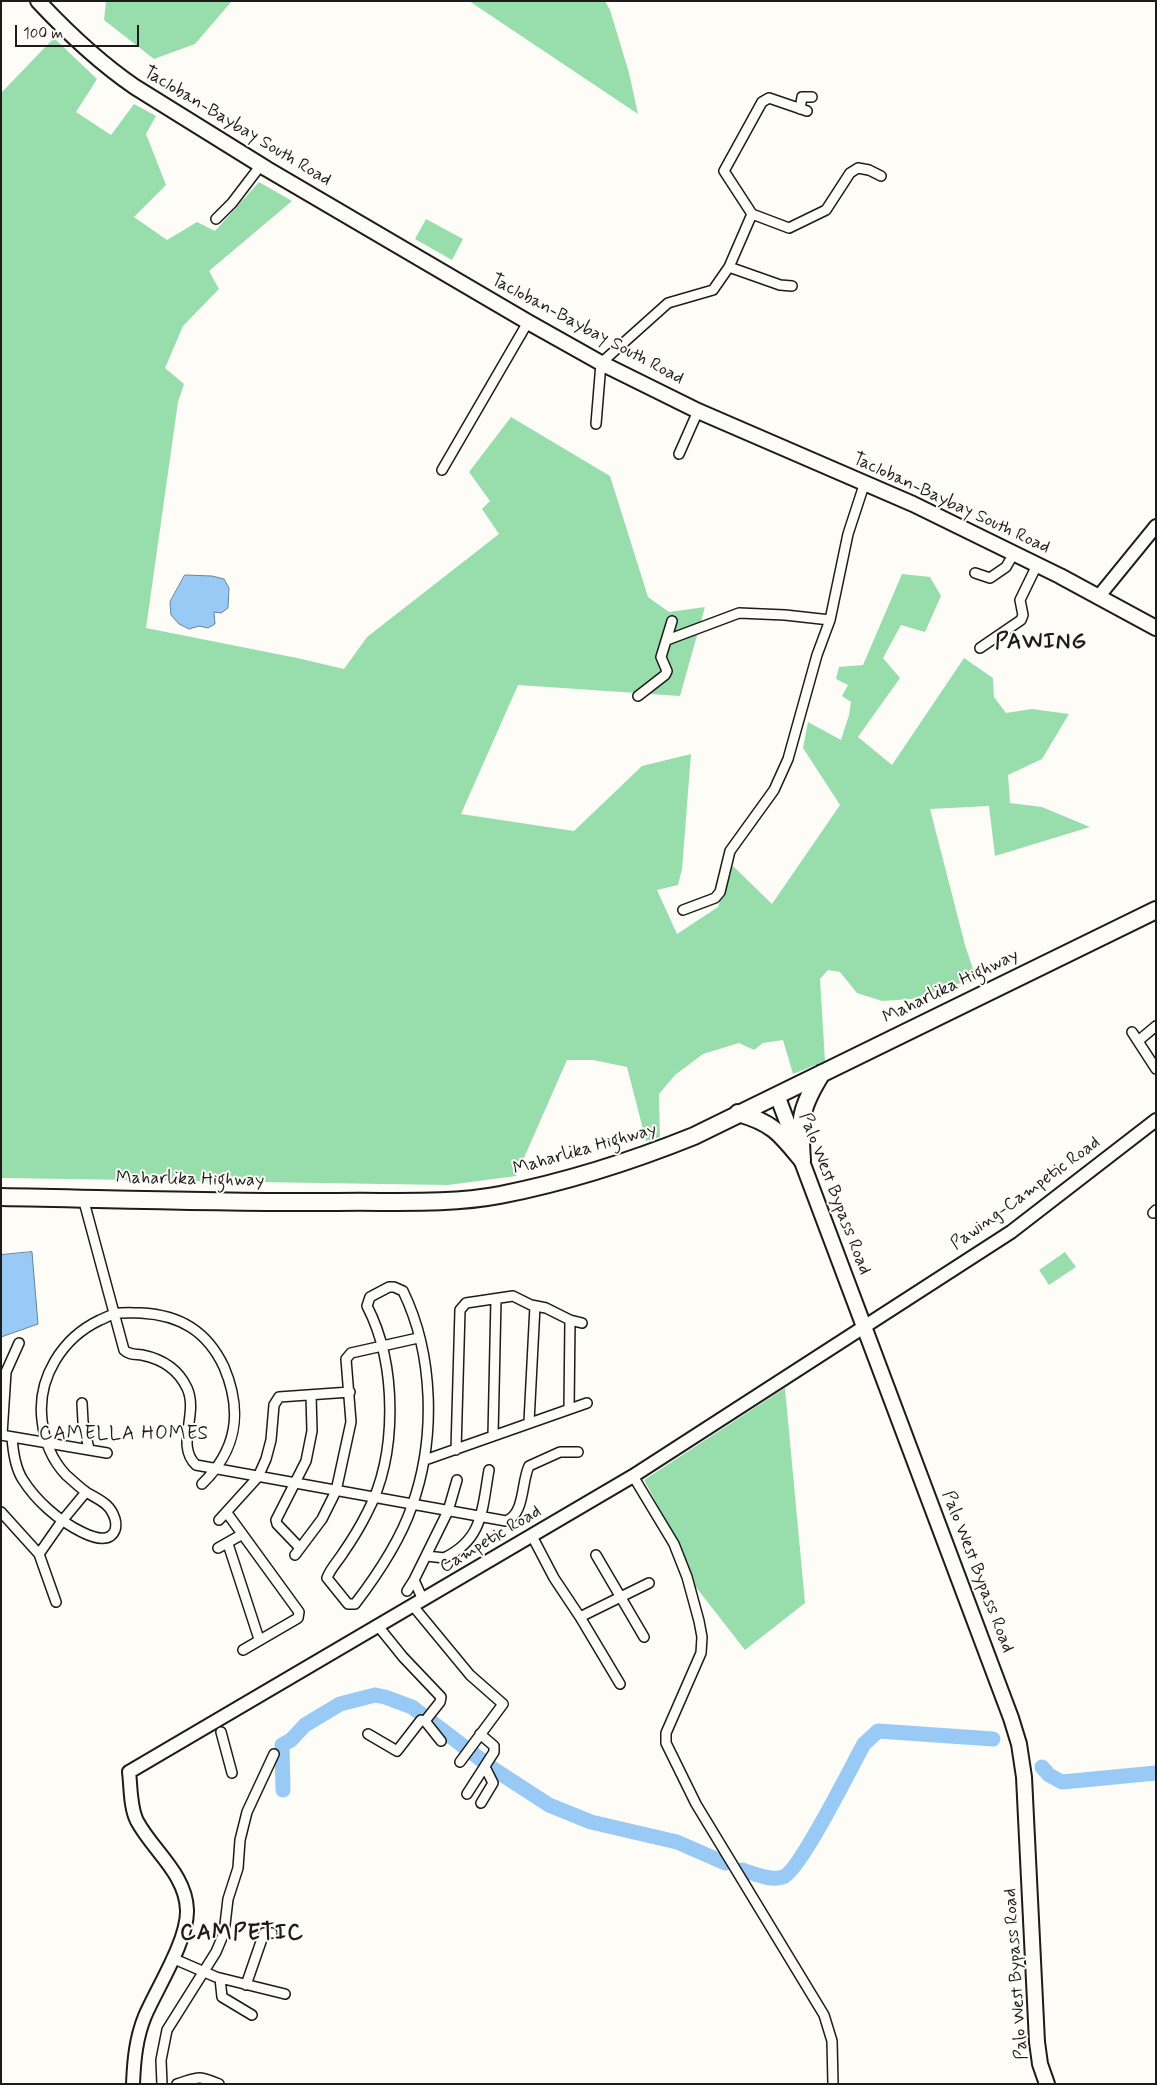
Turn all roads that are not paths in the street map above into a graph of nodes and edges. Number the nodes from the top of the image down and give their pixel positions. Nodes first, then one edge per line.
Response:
1 (38, 1) edge
2 (812, 97) dead end
3 (262, 165) junction
4 (882, 176) dead end
5 (752, 214) junction
6 (216, 219) dead end
7 (729, 267) junction
8 (792, 286) dead end
9 (528, 322) junction
10 (601, 363) junction
11 (698, 411) junction
12 (596, 424) dead end
13 (679, 454) dead end
14 (442, 470) dead end
15 (865, 482) junction
16 (1156, 526) edge
17 (1014, 553) junction
18 (1037, 565) junction
19 (975, 574) dead end
20 (1099, 596) junction
21 (672, 620) dead end
22 (830, 620) junction
23 (1156, 628) edge
24 (667, 640) junction
25 (980, 648) dead end
26 (638, 696) dead end
27 (683, 910) dead end
28 (1156, 910) edge
29 (1156, 1026) edge
30 (1132, 1032) dead end
31 (1138, 1041) junction
32 (1156, 1069) edge
33 (823, 1071) junction
34 (777, 1095) junction
35 (738, 1114) junction
36 (1156, 1120) edge
37 (802, 1160) junction
38 (1, 1197) edge
39 (84, 1198) junction
40 (496, 1299) junction
41 (535, 1306) junction
42 (113, 1314) junction
43 (570, 1320) junction
44 (582, 1323) dead end
45 (863, 1326) junction
46 (418, 1338) junction
47 (19, 1343) dead end
48 (382, 1346) junction
49 (4, 1371) edge
50 (350, 1392) junction
51 (312, 1395) junction
52 (82, 1403) dead end
53 (587, 1403) dead end
54 (569, 1409) junction
55 (529, 1422) junction
56 (2, 1435) edge
57 (493, 1436) junction
58 (12, 1437) junction
59 (46, 1442) junction
60 (89, 1449) junction
61 (456, 1450) junction
62 (578, 1452) dead end
63 (107, 1453) dead end
64 (425, 1460) junction
65 (216, 1470) junction
66 (490, 1470) dead end
67 (633, 1476) junction
68 (258, 1477) junction
69 (457, 1480) dead end
70 (202, 1484) dead end
71 (296, 1484) junction
72 (336, 1491) junction
73 (86, 1492) junction
74 (374, 1498) junction
75 (412, 1506) junction
76 (448, 1511) junction
77 (1, 1512) edge
78 (227, 1513) junction
79 (480, 1517) junction
80 (219, 1520) dead end
81 (62, 1521) junction
82 (241, 1535) junction
83 (532, 1536) junction
84 (228, 1544) junction
85 (218, 1548) dead end
86 (39, 1554) junction
87 (596, 1555) dead end
88 (427, 1556) junction
89 (414, 1580) junction
90 (649, 1583) dead end
91 (407, 1591) dead end
92 (621, 1597) junction
93 (56, 1602) dead end
94 (418, 1603) junction
95 (580, 1617) junction
96 (378, 1626) junction
97 (644, 1637) dead end
98 (259, 1639) junction
99 (242, 1650) dead end
100 (620, 1684) dead end
101 (426, 1718) junction
102 (220, 1727) junction
103 (368, 1734) dead end
104 (480, 1734) junction
105 (441, 1741) dead end
106 (274, 1754) dead end
107 (460, 1762) dead end
108 (487, 1765) junction
109 (232, 1772) dead end
110 (467, 1794) dead end
111 (481, 1803) dead end
112 (272, 1933) dead end
113 (172, 1958) junction
114 (203, 1972) junction
115 (220, 1978) junction
116 (246, 1985) junction
117 (285, 1994) dead end
118 (252, 2015) dead end
119 (133, 2084) edge
120 (162, 2084) edge
121 (177, 2084) edge
122 (219, 2084) edge
123 (833, 2084) edge
124 (1047, 2084) edge

1 - 3 main road, Tacloban-Baybay South Road
2 - 5 street
3 - 6 street
3 - 9 main road, Tacloban-Baybay South Road
4 - 5 street
5 - 7 street
7 - 8 street
7 - 10 street
9 - 10 main road, Tacloban-Baybay South Road
9 - 14 street
10 - 11 main road, Tacloban-Baybay South Road
10 - 12 street
11 - 13 street
11 - 15 main road, Tacloban-Baybay South Road
15 - 17 main road, Tacloban-Baybay South Road
15 - 22 street
16 - 20 street
17 - 18 main road, Tacloban-Baybay South Road
17 - 19 street
18 - 20 main road, Tacloban-Baybay South Road
18 - 25 street
20 - 23 main road, Tacloban-Baybay South Road
21 - 24 street
22 - 24 street
22 - 27 street
24 - 26 street
28 - 33 highway, Maharlika Highway
29 - 31 street
30 - 31 street
31 - 32 street
33 - 34 highway, Maharlika Highway
33 - 37 highway
34 - 35 highway, Maharlika Highway
34 - 37 main road, Palo West Bypass Road
35 - 37 highway
35 - 39 highway, Maharlika Highway
36 - 45 street, Pawing-Campetic Road
37 - 45 main road, Palo West Bypass Road
38 - 39 highway, Maharlika Highway
39 - 42 street
40 - 41 street
40 - 57 street
40 - 61 street
41 - 43 street
41 - 55 street
42 - 59 street
42 - 65 street
42 - 65 street
43 - 44 street
43 - 54 street
45 - 67 street, Campetic Road
45 - 124 main road, Palo West Bypass Road
46 - 48 street
46 - 48 street
46 - 64 street
47 - 49 street
48 - 50 street
48 - 74 street
49 - 56 street
50 - 51 street
50 - 72 street
51 - 68 street
51 - 71 street
52 - 60 street
53 - 54 street
54 - 55 street
55 - 57 street
56 - 58 street
57 - 61 street
58 - 59 street
58 - 81 street
59 - 60 street
59 - 73 street
60 - 63 street
61 - 64 street
62 - 79 street
64 - 75 street
65 - 68 street
65 - 70 street
66 - 79 street
67 - 83 street, Campetic Road
67 - 123 street
68 - 71 street
68 - 78 street
69 - 76 street
71 - 72 street
71 - 72 street
72 - 74 street
73 - 81 street
73 - 81 street
74 - 75 street
74 - 75 street
75 - 76 street
76 - 79 street
76 - 88 street
77 - 86 street
78 - 80 street
78 - 82 street
79 - 88 street
81 - 86 street
82 - 84 street
82 - 98 street
83 - 94 street, Campetic Road
83 - 95 street
84 - 85 street
84 - 98 street
86 - 93 street
87 - 92 street
88 - 89 street
89 - 91 street
89 - 94 street
90 - 92 street
92 - 95 street
92 - 97 street
94 - 96 street, Campetic Road
94 - 104 street
95 - 100 street
96 - 101 street
96 - 102 street, Campetic Road
98 - 99 street
101 - 103 street
101 - 105 street
102 - 109 street
102 - 113 street, Campetic Road
104 - 107 street
104 - 108 street
106 - 114 street
108 - 110 street
108 - 111 street
112 - 116 street
113 - 114 street
113 - 119 street
114 - 115 street
114 - 120 street
115 - 116 street
115 - 118 street
116 - 117 street
121 - 122 street

